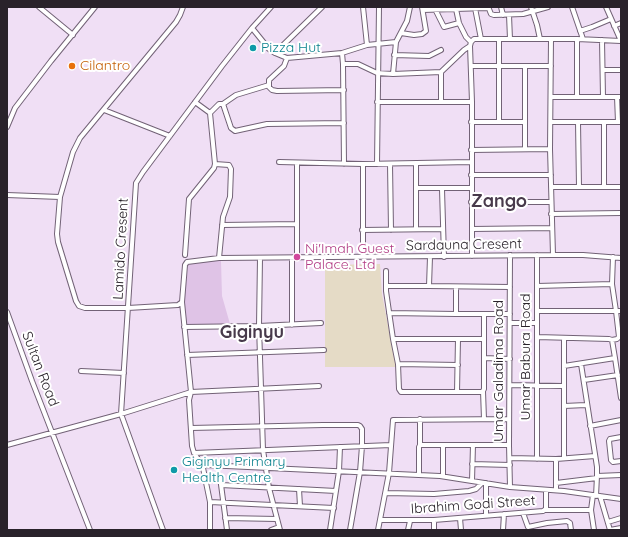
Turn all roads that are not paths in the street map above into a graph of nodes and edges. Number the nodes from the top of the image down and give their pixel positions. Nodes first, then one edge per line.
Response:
1 (39, 7) edge
2 (95, 7) edge
3 (183, 7) edge
4 (271, 7) edge
5 (322, 7) edge
6 (363, 7) edge
7 (379, 7) edge
8 (410, 7) edge
9 (500, 7) edge
10 (548, 7) edge
11 (572, 7) edge
12 (606, 7) edge
13 (475, 8) junction
14 (423, 9) edge
15 (446, 9) edge
16 (456, 9) junction
17 (531, 9) edge
18 (436, 11) junction
19 (503, 15) junction
20 (509, 15) junction
21 (611, 19) junction
22 (459, 23) junction
23 (621, 23) edge
24 (614, 26) junction
25 (252, 28) junction
26 (580, 30) junction
27 (401, 33) junction
28 (73, 34) junction
29 (481, 39) junction
30 (499, 39) junction
31 (510, 39) junction
32 (540, 39) junction
33 (551, 39) junction
34 (577, 39) junction
35 (583, 39) junction
36 (602, 40) junction
37 (621, 41) edge
38 (396, 42) junction
39 (378, 44) junction
40 (471, 44) junction
41 (367, 45) junction
42 (441, 50) dead end
43 (275, 53) junction
44 (342, 53) junction
45 (394, 55) junction
46 (287, 58) junction
47 (343, 64) junction
48 (471, 66) junction
49 (498, 66) junction
50 (525, 66) junction
51 (551, 66) junction
52 (604, 70) junction
53 (621, 70) edge
54 (441, 72) junction
55 (377, 73) junction
56 (394, 74) junction
57 (269, 85) junction
58 (344, 90) junction
59 (551, 97) junction
60 (577, 97) junction
61 (604, 97) junction
62 (619, 97) edge
63 (195, 102) junction
64 (377, 102) junction
65 (441, 102) junction
66 (472, 102) junction
67 (222, 104) junction
68 (104, 110) junction
69 (210, 113) junction
70 (472, 122) junction
71 (498, 122) junction
72 (525, 122) junction
73 (551, 122) junction
74 (578, 122) junction
75 (604, 122) junction
76 (619, 122) edge
77 (344, 123) junction
78 (7, 127) edge
79 (170, 136) junction
80 (525, 149) junction
81 (550, 149) junction
82 (471, 150) junction
83 (279, 162) dead end
84 (471, 162) junction
85 (416, 163) junction
86 (215, 164) junction
87 (297, 164) junction
88 (344, 164) junction
89 (363, 164) junction
90 (377, 164) junction
91 (390, 164) junction
92 (551, 175) junction
93 (471, 176) junction
94 (551, 187) junction
95 (579, 187) junction
96 (604, 187) junction
97 (621, 187) edge
98 (417, 188) junction
99 (471, 188) junction
100 (442, 189) junction
101 (7, 195) edge
102 (60, 197) junction
103 (471, 202) junction
104 (551, 202) junction
105 (621, 213) edge
106 (551, 214) junction
107 (297, 224) junction
108 (222, 225) junction
109 (552, 228) junction
110 (416, 229) junction
111 (443, 229) junction
112 (472, 229) junction
113 (362, 230) junction
114 (391, 230) junction
115 (185, 254) dead end
116 (510, 255) junction
117 (537, 255) junction
118 (552, 255) junction
119 (472, 256) junction
120 (430, 257) junction
121 (444, 257) junction
122 (219, 258) junction
123 (260, 258) junction
124 (292, 258) junction
125 (297, 258) junction
126 (363, 258) junction
127 (613, 258) junction
128 (621, 258) edge
129 (386, 271) dead end
130 (612, 284) junction
131 (386, 286) junction
132 (429, 286) junction
133 (537, 286) junction
134 (456, 287) junction
135 (510, 287) junction
136 (182, 302) junction
137 (128, 308) junction
138 (537, 311) junction
139 (619, 311) edge
140 (7, 312) edge
141 (389, 314) junction
142 (456, 314) junction
143 (484, 314) junction
144 (510, 314) junction
145 (321, 323) dead end
146 (510, 323) junction
147 (537, 323) junction
148 (292, 325) junction
149 (259, 326) junction
150 (184, 327) junction
151 (537, 337) junction
152 (564, 338) junction
153 (393, 339) junction
154 (458, 339) junction
155 (484, 339) junction
156 (612, 340) junction
157 (324, 350) dead end
158 (260, 353) junction
159 (187, 355) junction
160 (484, 358) junction
161 (615, 358) junction
162 (510, 359) junction
163 (398, 364) junction
164 (581, 364) junction
165 (458, 365) junction
166 (564, 366) junction
167 (81, 371) dead end
168 (124, 373) junction
169 (618, 375) junction
170 (584, 380) junction
171 (510, 385) junction
172 (319, 386) dead end
173 (537, 386) junction
174 (563, 386) junction
175 (261, 389) junction
176 (483, 391) junction
177 (191, 392) junction
178 (457, 392) junction
179 (621, 398) edge
180 (586, 405) junction
181 (564, 406) junction
182 (120, 414) junction
183 (484, 419) junction
184 (509, 419) junction
185 (420, 420) junction
186 (621, 420) edge
187 (263, 426) junction
188 (590, 426) junction
189 (191, 428) junction
190 (52, 432) junction
191 (621, 437) edge
192 (7, 445) edge
193 (391, 445) junction
194 (420, 445) junction
195 (443, 445) junction
196 (472, 445) junction
197 (509, 445) junction
198 (362, 446) junction
199 (340, 447) junction
200 (263, 450) junction
201 (194, 454) junction
202 (595, 456) junction
203 (510, 458) junction
204 (564, 458) junction
205 (537, 459) junction
206 (556, 459) junction
207 (621, 461) edge
208 (202, 463) junction
209 (472, 464) junction
210 (510, 465) junction
211 (265, 469) junction
212 (339, 471) junction
213 (360, 472) junction
214 (389, 473) junction
215 (419, 474) junction
216 (621, 475) edge
217 (205, 476) junction
218 (444, 476) junction
219 (597, 477) junction
220 (472, 481) junction
221 (484, 483) junction
222 (556, 483) junction
223 (221, 486) junction
224 (510, 487) junction
225 (269, 488) junction
226 (299, 489) junction
227 (546, 490) junction
228 (556, 490) junction
229 (336, 491) junction
230 (386, 493) junction
231 (596, 496) junction
232 (621, 498) edge
233 (210, 502) junction
234 (223, 502) junction
235 (273, 504) junction
236 (300, 506) junction
237 (334, 508) junction
238 (545, 510) junction
239 (591, 510) junction
240 (523, 513) junction
241 (504, 514) junction
242 (486, 515) junction
243 (225, 518) junction
244 (460, 518) junction
245 (621, 518) edge
246 (277, 520) junction
247 (381, 520) junction
248 (434, 520) junction
249 (410, 521) junction
250 (608, 522) junction
251 (621, 528) edge
252 (280, 529) edge
253 (90, 530) edge
254 (163, 530) edge
255 (210, 530) edge
256 (227, 530) edge
257 (271, 530) edge
258 (330, 530) edge
259 (350, 530) edge
260 (378, 530) edge
261 (408, 530) edge
262 (434, 530) edge
263 (461, 530) edge
264 (503, 530) edge
265 (571, 530) edge
266 (594, 530) edge
267 (610, 530) edge

1 - 28 street
2 - 28 street
3 - 68 street
4 - 25 street, Lamido Cresent
5 - 43 street
6 - 41 street
7 - 39 street
8 - 27 street
9 - 19 street
10 - 17 street
11 - 26 street
12 - 21 street
13 - 16 street
13 - 19 street
13 - 29 street
14 - 18 street
14 - 27 street
15 - 16 street
15 - 18 street
16 - 22 street
17 - 20 street
17 - 32 street
18 - 22 street
19 - 20 street
20 - 31 street
21 - 24 street
21 - 26 street
22 - 40 street
23 - 24 street
24 - 37 street
25 - 43 street
25 - 63 street, Lamido Cresent
26 - 35 street
27 - 38 street
28 - 78 street
29 - 30 street
29 - 40 street
30 - 31 street
30 - 49 street
31 - 32 street
32 - 33 street
33 - 34 street
33 - 51 street
34 - 35 street
34 - 60 street
35 - 36 street
36 - 37 street
36 - 52 street
38 - 39 street
38 - 45 street
39 - 41 street
39 - 55 street
40 - 48 street
40 - 54 street
41 - 44 street
42 - 45 street
43 - 46 street
44 - 46 street
44 - 47 street
45 - 56 street
46 - 57 street
47 - 55 street
47 - 58 street
48 - 49 street
48 - 66 street
49 - 50 street
49 - 71 street
50 - 51 street
50 - 72 street
51 - 59 street
52 - 53 street
52 - 61 street
54 - 56 street
54 - 65 street
55 - 56 street
55 - 64 street
57 - 58 street
57 - 67 street
58 - 77 street
59 - 60 street
59 - 73 street
60 - 61 street
61 - 62 street
62 - 76 street
63 - 69 street
63 - 79 street, Lamido Cresent
64 - 65 street
64 - 90 street
65 - 66 street
66 - 70 street
67 - 69 street
67 - 77 street
68 - 79 street
68 - 102 street
69 - 86 street
70 - 71 street
70 - 82 street
71 - 72 street
72 - 80 street
73 - 74 street
73 - 81 street
74 - 75 street
74 - 95 street
75 - 76 street
75 - 96 street
77 - 88 street
79 - 137 street, Lamido Cresent
80 - 81 street
80 - 82 street
81 - 92 street
82 - 84 street
83 - 87 street
84 - 85 street
84 - 93 street
85 - 91 street
85 - 98 street
86 - 108 street
86 - 115 street
87 - 88 street
87 - 107 street
88 - 89 street
89 - 90 street
89 - 113 street
90 - 91 street
91 - 114 street
92 - 93 street
92 - 94 street
93 - 99 street
94 - 95 street
94 - 104 street
95 - 96 street
96 - 97 street
98 - 100 street
98 - 110 street
99 - 100 street
99 - 103 street
100 - 111 street
101 - 102 street
102 - 137 street
103 - 104 street
103 - 112 street
104 - 106 street
105 - 106 street
106 - 109 street
107 - 108 street
107 - 125 street
108 - 122 street
109 - 112 street
109 - 118 street
110 - 111 street
110 - 114 street
111 - 121 street
112 - 119 street
113 - 114 street
113 - 126 street
116 - 117 street, Sardauna Cresent
116 - 119 street, Sardauna Cresent
116 - 135 street, Umar Galadima Road
117 - 118 street, Sardauna Cresent
117 - 133 street, Umar Babura Road
118 - 127 street, Sardauna Cresent
119 - 121 street, Sardauna Cresent
120 - 121 street, Sardauna Cresent
120 - 126 street, Sardauna Cresent
120 - 132 street
122 - 123 street, Sardauna Cresent
122 - 136 street, Sardauna Cresent
123 - 124 street, Sardauna Cresent
123 - 149 street
124 - 125 street, Sardauna Cresent
124 - 148 street
125 - 126 street, Sardauna Cresent
127 - 128 street, Sardauna Cresent
127 - 130 street
129 - 131 street
130 - 133 street
130 - 139 street
131 - 132 street
131 - 141 street
132 - 134 street
133 - 138 street, Umar Babura Road
134 - 135 street
134 - 142 street
135 - 144 street, Umar Galadima Road
136 - 137 street
136 - 150 street
137 - 168 street, Lamido Cresent
138 - 139 street
138 - 147 street, Umar Babura Road
139 - 156 street
140 - 190 street, Sultan Road
141 - 142 street
141 - 153 street
142 - 143 street
143 - 144 street
143 - 155 street
144 - 146 street, Umar Galadima Road
145 - 148 street
146 - 147 street
146 - 162 street, Umar Galadima Road
147 - 151 street, Umar Babura Road
148 - 149 street
149 - 150 street
149 - 158 street
150 - 159 street
151 - 152 street
151 - 173 street, Umar Babura Road
152 - 156 street
152 - 166 street
153 - 154 street
153 - 163 street
154 - 155 street
154 - 165 street
155 - 160 street
156 - 161 street
157 - 158 street
158 - 159 street
158 - 175 street
159 - 177 street
160 - 162 street
160 - 176 street
161 - 164 street
161 - 169 street
162 - 171 street, Umar Galadima Road
163 - 165 street
163 - 178 street
164 - 166 street
164 - 170 street
165 - 178 street
166 - 174 street
167 - 168 street
168 - 182 street, Lamido Cresent
169 - 170 street
169 - 179 street
170 - 180 street
171 - 173 street
171 - 184 street, Umar Galadima Road
172 - 175 street
173 - 174 street
173 - 205 street, Umar Babura Road
174 - 181 street
175 - 177 street
175 - 187 street
176 - 178 street
176 - 183 street
177 - 182 street
177 - 189 street
180 - 181 street
180 - 188 street
181 - 204 street
182 - 190 street
182 - 254 street, Lamido Cresent
183 - 184 street
183 - 185 street
184 - 197 street, Umar Galadima Road
185 - 193 street
185 - 194 street
186 - 188 street
187 - 189 street
187 - 198 street
187 - 200 street
188 - 202 street
189 - 201 street
190 - 192 street
190 - 253 street, Sultan Road
191 - 207 street
193 - 198 street
193 - 214 street
194 - 195 street
194 - 215 street
195 - 196 street
195 - 218 street
196 - 197 street
196 - 209 street
197 - 203 street, Umar Galadima Road
198 - 199 street
198 - 213 street
199 - 200 street
199 - 212 street
200 - 201 street
200 - 211 street
201 - 208 street
202 - 204 street
202 - 219 street
203 - 205 street
203 - 210 street, Umar Galadima Road
204 - 206 street
205 - 206 street
206 - 222 street
208 - 211 street
208 - 217 street
209 - 210 street
209 - 220 street
210 - 224 street, Umar Galadima Road
211 - 212 street
211 - 225 street
212 - 213 street
212 - 229 street
213 - 214 street
213 - 259 street
214 - 215 street
214 - 230 street
215 - 218 street
216 - 219 street
217 - 223 street
217 - 233 street
218 - 220 street
219 - 222 street
219 - 231 street
220 - 221 street
221 - 224 street
221 - 230 street
221 - 242 street
222 - 228 street
223 - 225 street
223 - 234 street
224 - 227 street
225 - 226 street
225 - 235 street
226 - 229 street
226 - 236 street
227 - 228 street
227 - 238 street, Ibrahim Godi Street
228 - 231 street
229 - 237 street
230 - 247 street
231 - 232 street
231 - 239 street
231 - 250 street
233 - 234 street
233 - 255 street
234 - 235 street
234 - 243 street
235 - 236 street
235 - 246 street
236 - 237 street
237 - 258 street
238 - 239 street
238 - 240 street, Ibrahim Godi Street
239 - 266 street
240 - 241 street, Ibrahim Godi Street
240 - 265 street
241 - 242 street, Ibrahim Godi Street
241 - 264 street
242 - 244 street, Ibrahim Godi Street
243 - 246 street
243 - 256 street
244 - 248 street, Ibrahim Godi Street
244 - 263 street
245 - 250 street
246 - 252 street
247 - 249 street, Ibrahim Godi Street
247 - 260 street
248 - 249 street, Ibrahim Godi Street
248 - 262 street
249 - 261 street
250 - 267 street
251 - 267 street
252 - 257 street

